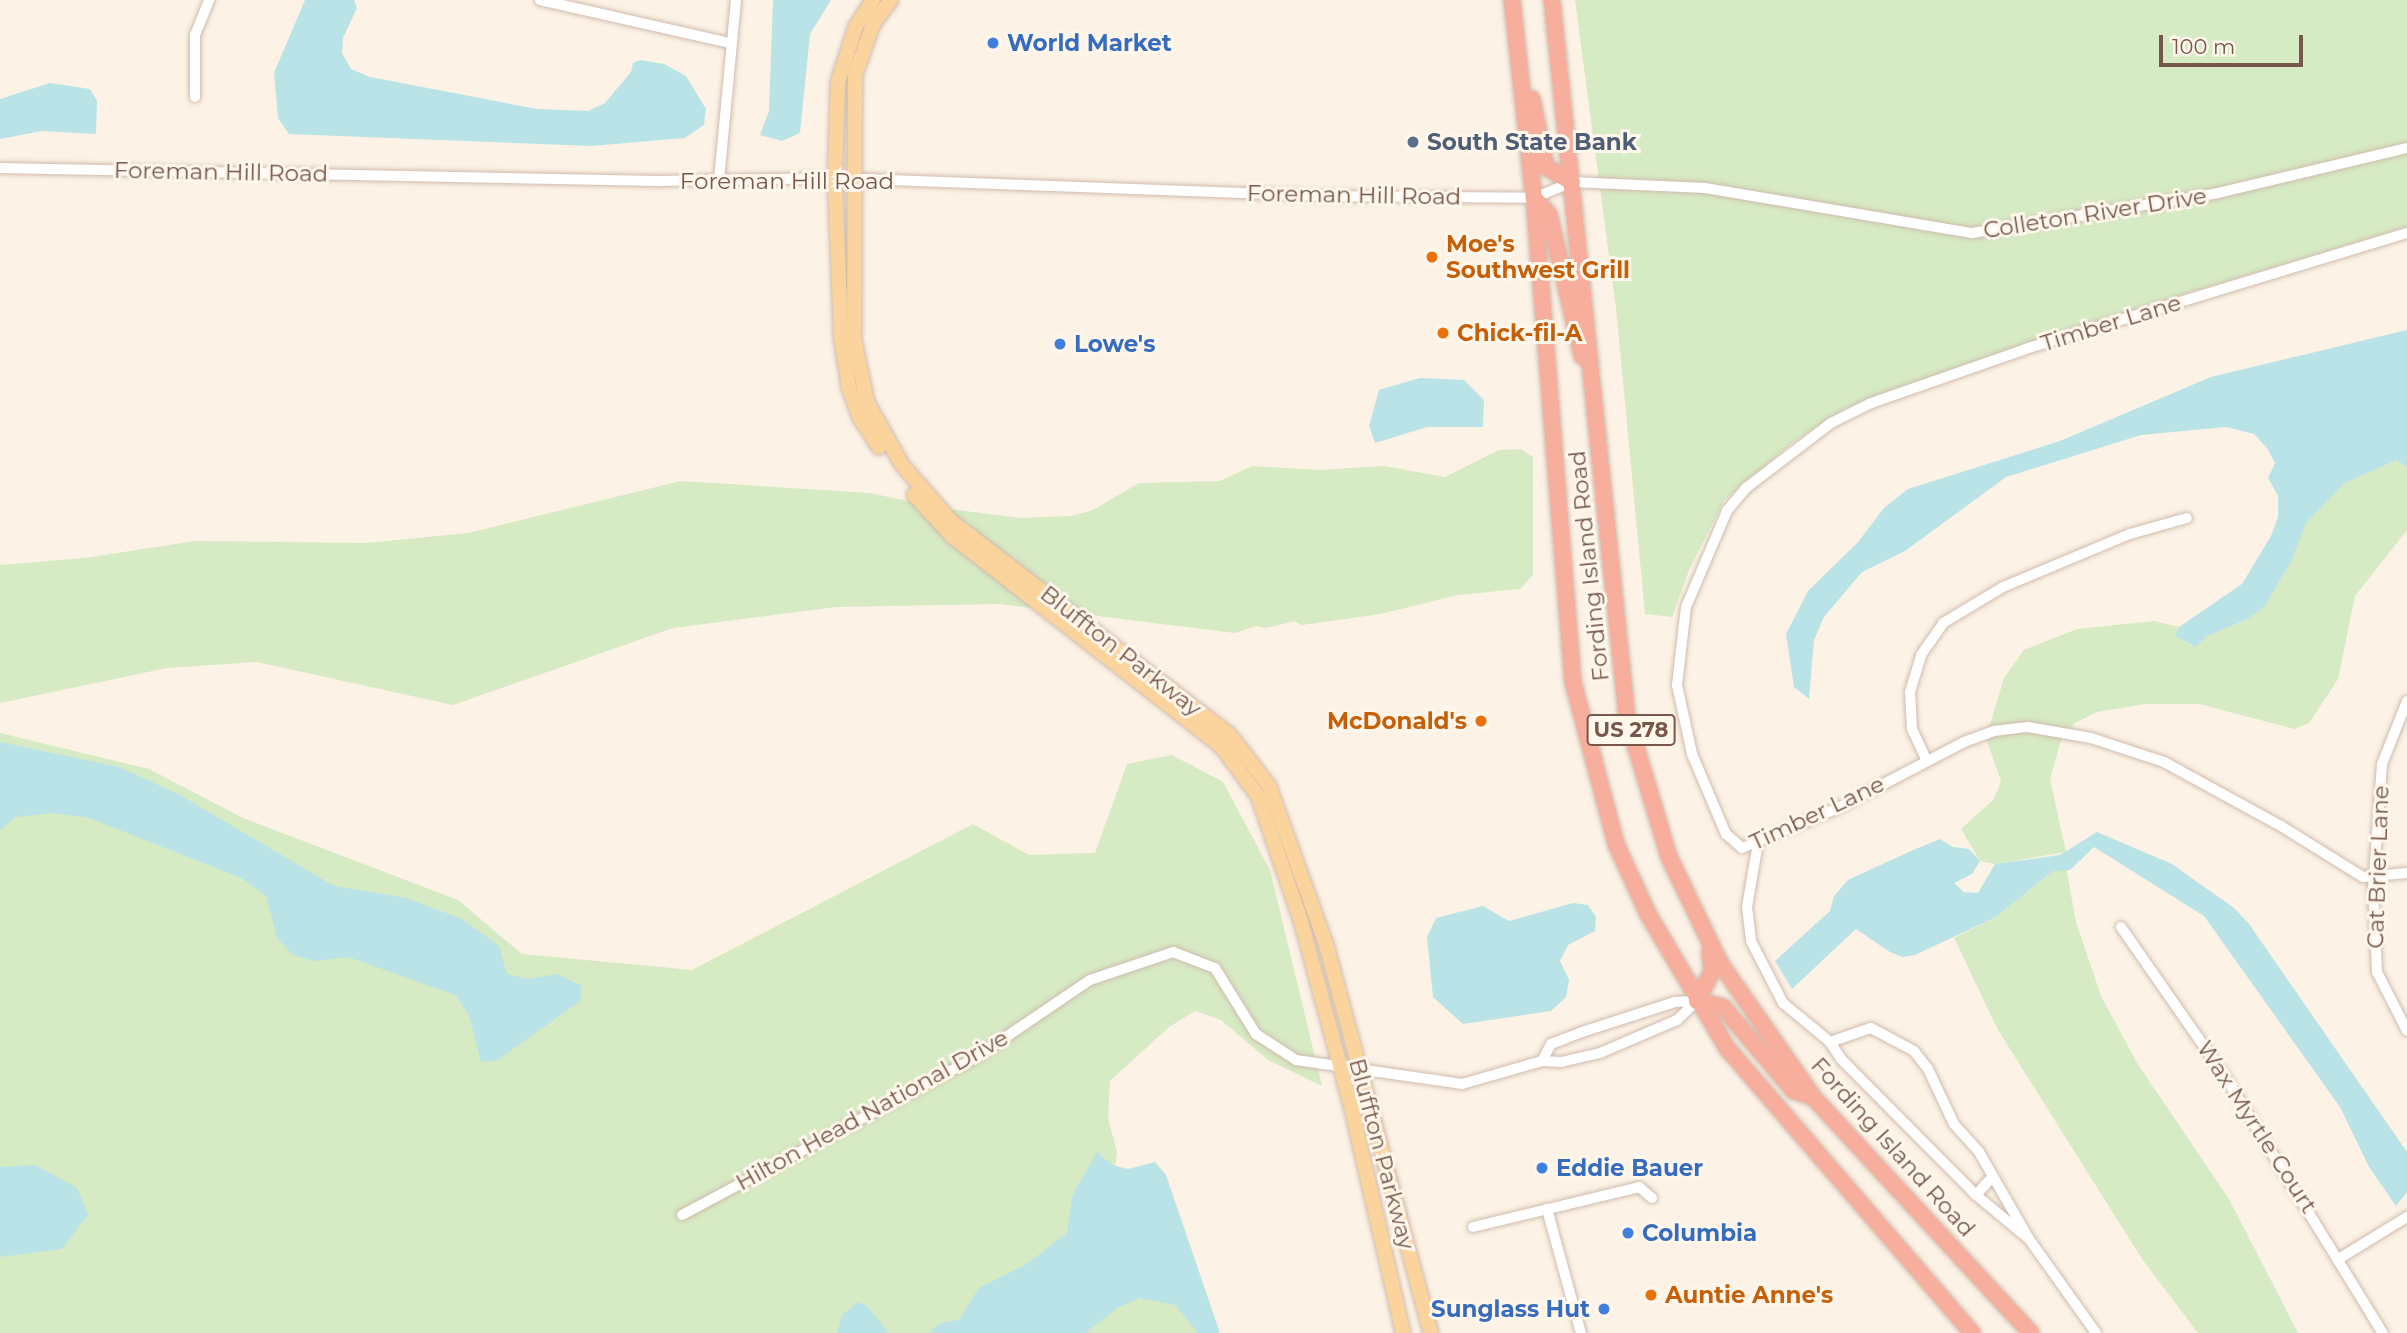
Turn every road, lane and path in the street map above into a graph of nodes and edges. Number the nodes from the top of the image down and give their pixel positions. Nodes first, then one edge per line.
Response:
1 (209, 0) edge
2 (540, 0) edge
3 (736, 0) edge
4 (873, 0) edge
5 (891, 0) edge
6 (1513, 0) edge
7 (1552, 0) edge
8 (729, 43) junction
9 (195, 97) dead end
10 (2407, 149) edge
11 (0, 168) edge
12 (835, 178) junction
13 (858, 179) junction
14 (719, 180) junction
15 (1572, 182) junction
16 (1534, 198) junction
17 (2407, 233) edge
18 (1598, 426) junction
19 (2188, 518) dead end
20 (2407, 701) edge
21 (1926, 759) junction
22 (1758, 843) junction
23 (2407, 873) edge
24 (2374, 876) junction
25 (2121, 927) dead end
26 (1707, 936) junction
27 (1697, 1001) junction
28 (1631, 1017) junction
29 (2407, 1031) edge
30 (1637, 1037) junction
31 (1830, 1042) junction
32 (1542, 1061) junction
33 (1341, 1069) junction
34 (1361, 1073) junction
35 (1813, 1097) junction
36 (1993, 1176) junction
37 (1976, 1195) junction
38 (1652, 1198) dead end
39 (1546, 1209) junction
40 (682, 1215) dead end
41 (2407, 1217) edge
42 (1473, 1227) dead end
43 (2029, 1239) junction
44 (2340, 1258) junction
45 (1403, 1333) edge
46 (1431, 1333) edge
47 (1581, 1333) edge
48 (1972, 1333) edge
49 (2029, 1333) edge
50 (2096, 1333) edge
51 (2383, 1333) edge

1 - 9 street
2 - 8 street
3 - 8 street
4 - 12 main road, Bluffton Parkway
5 - 13 main road, Bluffton Parkway
6 - 15 highway
6 - 16 highway, Fording Island Road / US 278
7 - 15 highway, Fording Island Road / US 278
8 - 14 street
10 - 15 street, Colleton River Drive
11 - 14 street, Foreman Hill Road
12 - 13 street, Foreman Hill Road
12 - 14 street, Foreman Hill Road
12 - 33 main road, Bluffton Parkway
13 - 16 street, Foreman Hill Road
13 - 34 main road, Bluffton Parkway
15 - 16 street, Foreman Hill Road
15 - 18 highway, Fording Island Road / US 278
16 - 18 highway
16 - 27 highway, Fording Island Road / US 278
17 - 22 street, Timber Lane
18 - 26 highway, Fording Island Road / US 278
19 - 21 street
20 - 24 street, Cat Brier Lane
21 - 22 street, Timber Lane
21 - 24 street, Timber Lane
22 - 31 street
23 - 24 street, Timber Lane
24 - 29 street, Cat Brier Lane
25 - 44 street, Wax Myrtle Court
26 - 27 highway
26 - 35 highway, Fording Island Road / US 278
27 - 28 street, Hilton Head National Drive
27 - 30 street, Hilton Head National Drive
27 - 35 highway
27 - 48 highway, Fording Island Road / US 278
28 - 30 street
28 - 32 street, Hilton Head National Drive
30 - 32 street, Hilton Head National Drive
31 - 36 street
31 - 37 street
32 - 34 street, Hilton Head National Drive
33 - 34 street, Hilton Head National Drive
33 - 40 street, Hilton Head National Drive
33 - 45 main road, Bluffton Parkway
34 - 46 main road, Bluffton Parkway
35 - 49 highway, Fording Island Road / US 278
36 - 37 street
36 - 43 street
37 - 43 street
38 - 39 street
39 - 42 street
39 - 47 street
41 - 44 street
43 - 50 street
44 - 51 street, Wax Myrtle Court

